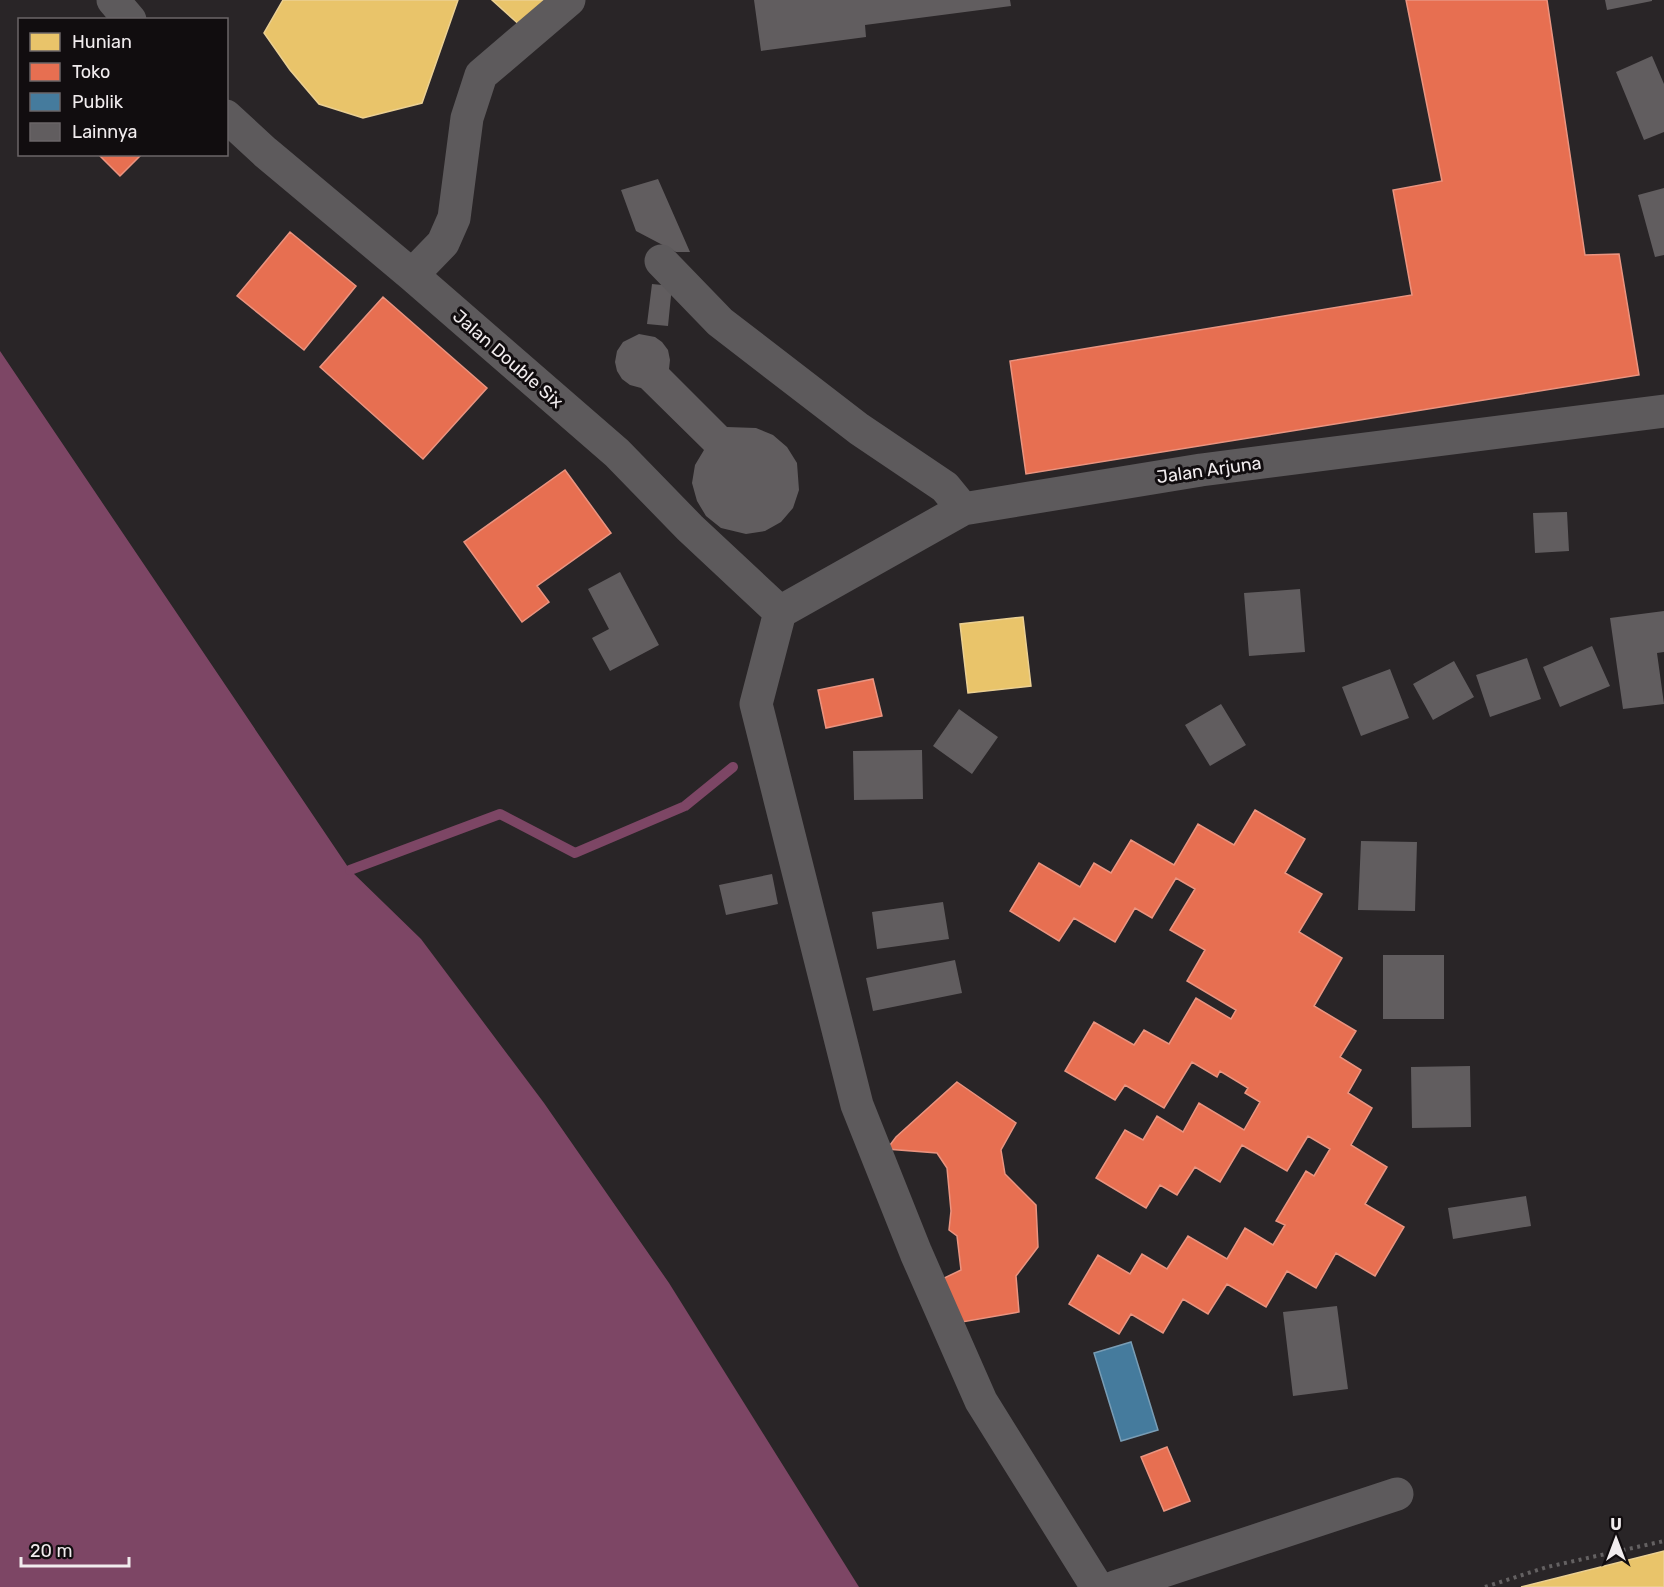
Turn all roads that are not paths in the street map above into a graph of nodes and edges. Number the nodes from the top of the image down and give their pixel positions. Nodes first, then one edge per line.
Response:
1 (113, 0) edge
2 (569, 0) edge
3 (128, 18) edge
4 (228, 118) edge
5 (661, 261) dead end
6 (412, 275) junction
7 (1664, 411) edge
8 (963, 509) junction
9 (780, 612) junction
10 (1397, 1494) dead end
11 (1097, 1587) edge
12 (1115, 1587) edge

1 - 3 street
2 - 6 street
4 - 6 street, Jalan Double Six
5 - 8 street
6 - 9 street, Jalan Double Six
7 - 8 street, Jalan Arjuna
8 - 9 street, Jalan Arjuna
9 - 11 street
10 - 12 street

